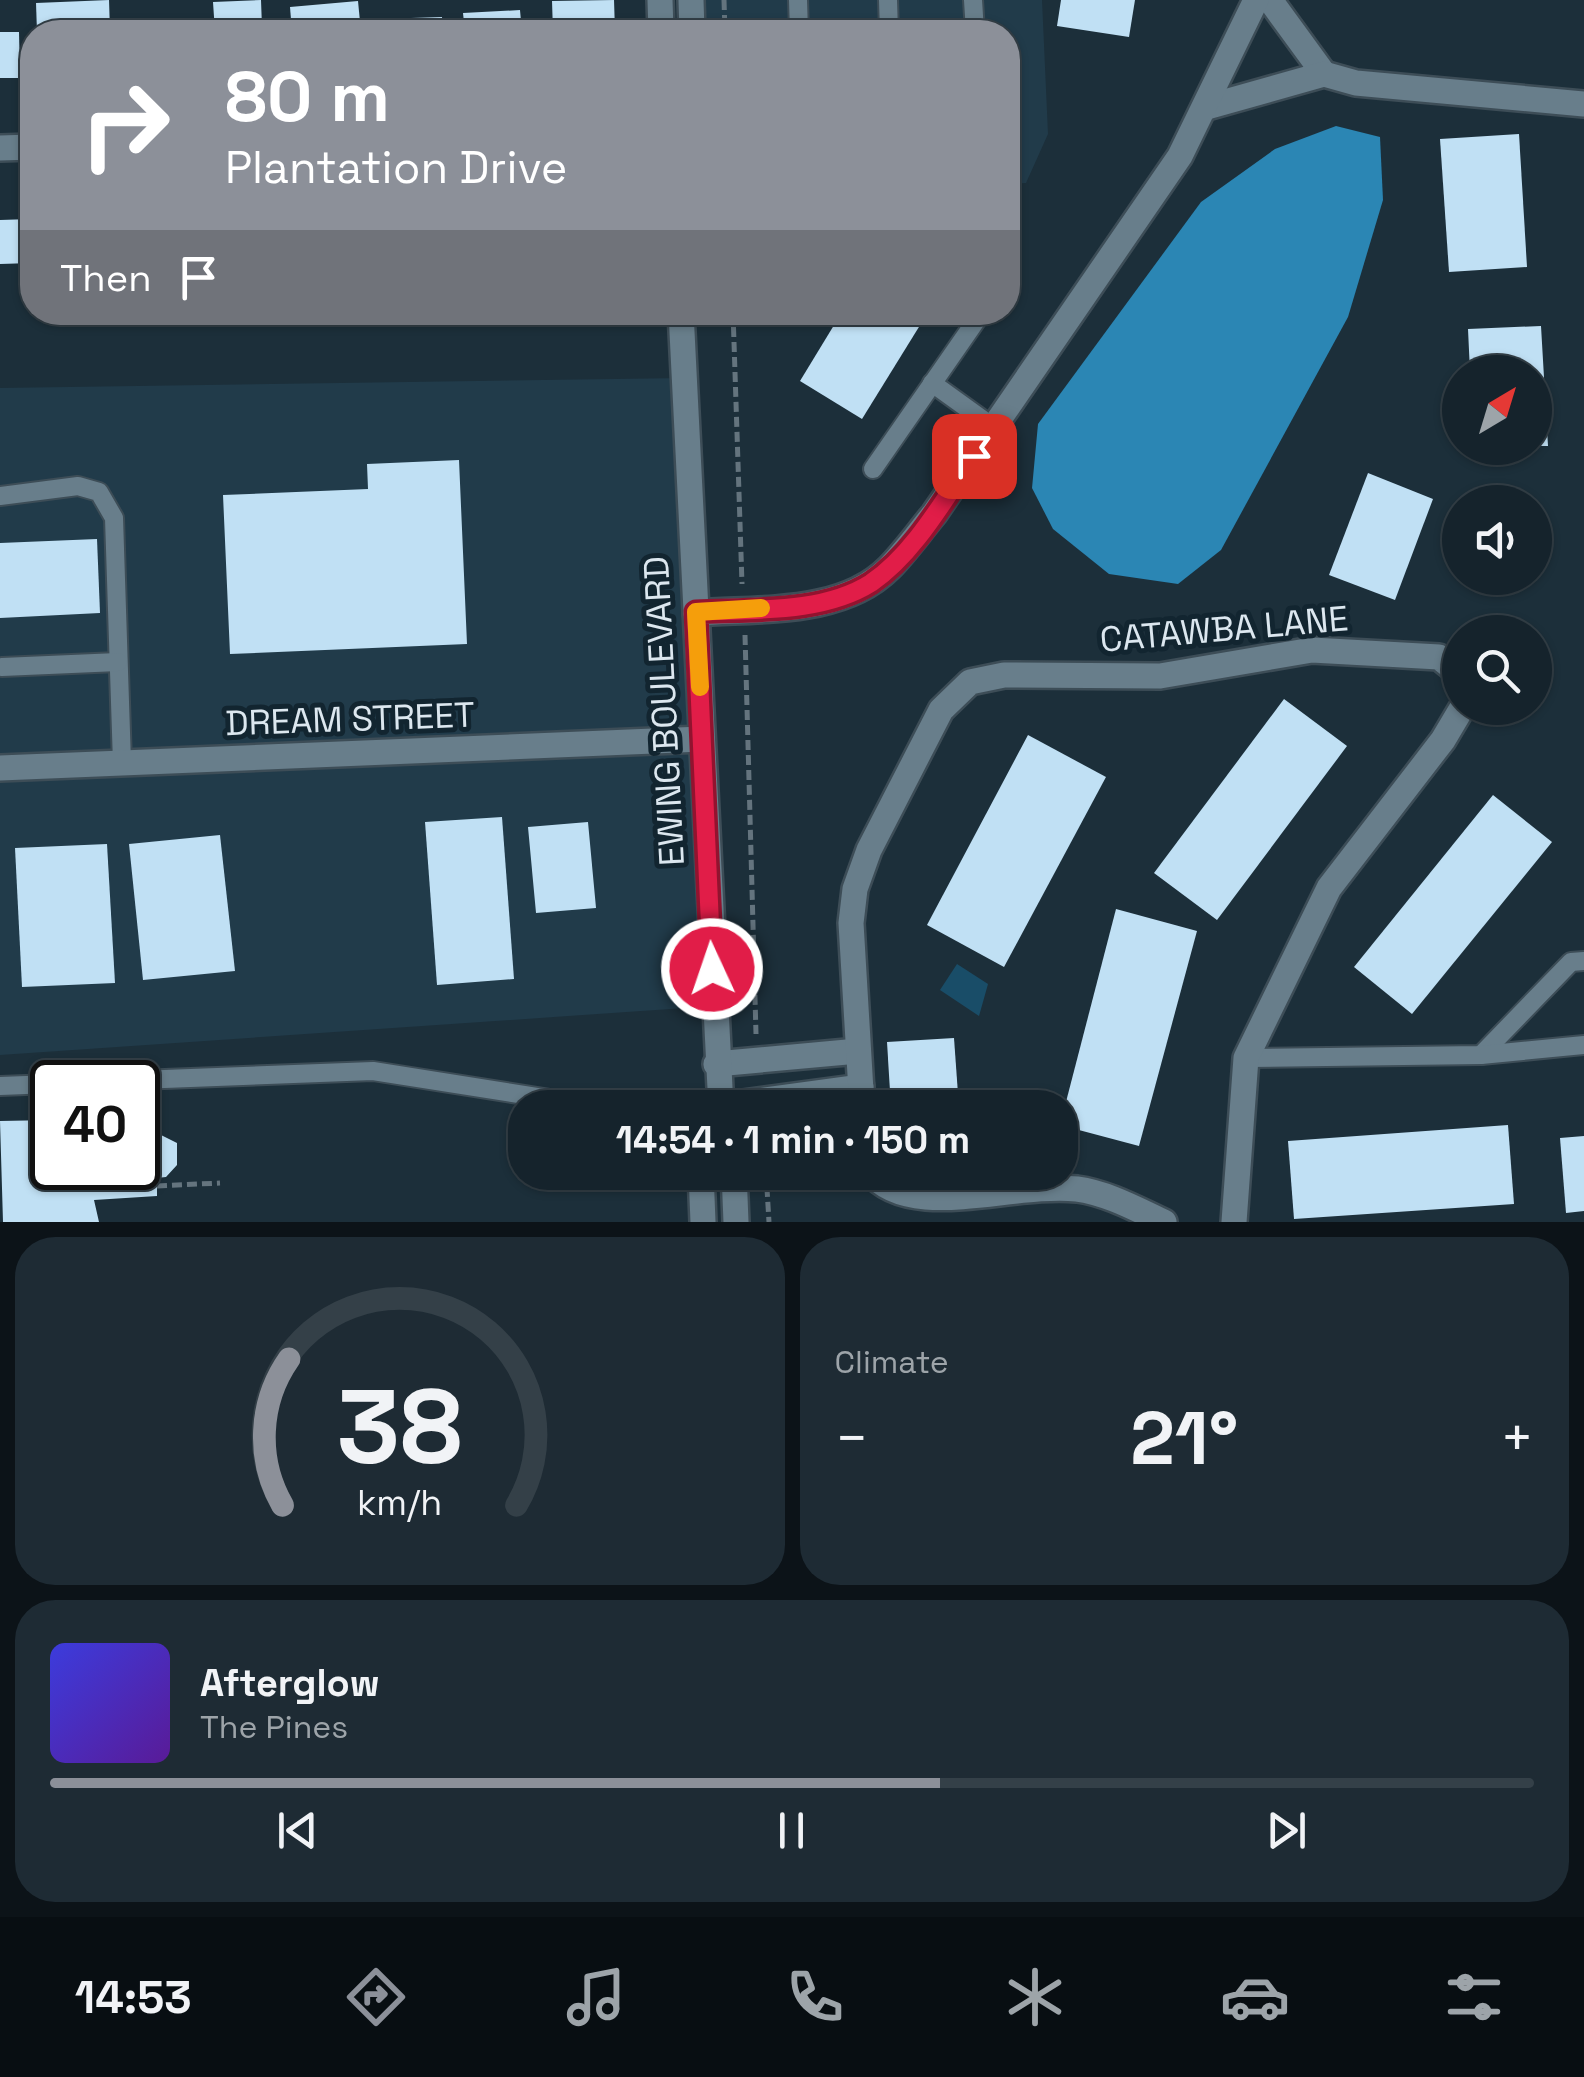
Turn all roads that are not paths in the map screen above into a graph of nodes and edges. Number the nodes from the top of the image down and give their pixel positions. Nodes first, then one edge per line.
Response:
1 (1256, 0) edge
2 (1270, 0) edge
3 (1324, 74) junction
4 (1584, 104) edge
5 (1206, 107) junction
6 (682, 325) edge
7 (973, 325) edge
8 (932, 383) junction
9 (994, 427) junction
10 (873, 468) dead end
11 (0, 496) edge
12 (696, 612) junction
13 (1442, 659) edge
14 (118, 662) junction
15 (2, 667) edge
16 (1452, 725) edge
17 (702, 740) junction
18 (122, 763) junction
19 (0, 768) edge
20 (1584, 961) edge
21 (1584, 1045) edge
22 (858, 1051) junction
23 (1480, 1055) junction
24 (1246, 1058) junction
25 (716, 1064) junction
26 (160, 1079) edge
27 (30, 1085) edge
28 (0, 1086) edge
29 (718, 1090) edge
30 (861, 1090) edge
31 (508, 1092) edge
32 (1078, 1189) edge
33 (701, 1190) edge
34 (735, 1190) edge
35 (883, 1190) edge
36 (1040, 1190) edge
37 (702, 1222) edge
38 (736, 1222) edge
39 (1164, 1222) edge
40 (1234, 1222) edge

1 - 5 street
2 - 3 street
3 - 4 street
3 - 5 street
5 - 9 street
6 - 12 street, EWING BOULEVARD
7 - 8 lane
8 - 9 lane
8 - 10 lane
9 - 12 street
11 - 14 lane
12 - 17 street, EWING BOULEVARD
13 - 22 street, CATAWBA LANE
14 - 15 lane
14 - 18 lane
16 - 24 street
17 - 18 street, DREAM STREET
17 - 25 street, EWING BOULEVARD
18 - 19 street, DREAM STREET
20 - 23 lane
21 - 23 lane
22 - 25 street
22 - 30 street, CATAWBA LANE
23 - 24 lane
24 - 40 street
25 - 29 street, EWING BOULEVARD
26 - 31 lane
27 - 28 lane
32 - 39 street
33 - 37 street
34 - 38 street
35 - 36 street

